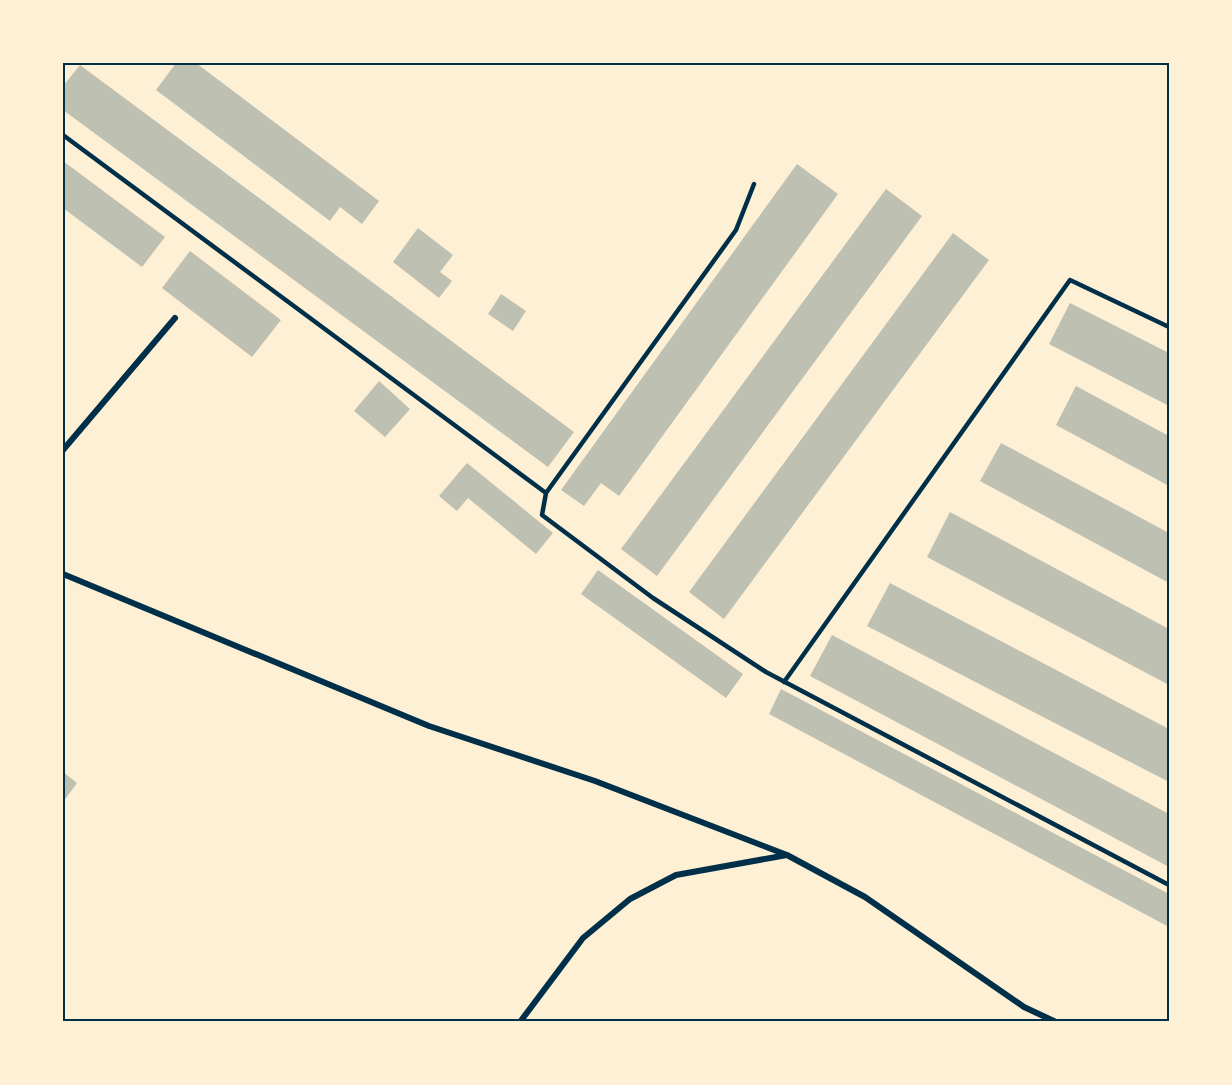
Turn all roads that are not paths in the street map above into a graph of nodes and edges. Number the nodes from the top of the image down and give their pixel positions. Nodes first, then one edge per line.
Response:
1 (63, 135) edge
2 (754, 184) dead end
3 (175, 318) dead end
4 (1169, 327) edge
5 (63, 450) edge
6 (546, 493) junction
7 (63, 574) edge
8 (784, 682) junction
9 (787, 855) junction
10 (1169, 885) edge
11 (520, 1022) edge
12 (1056, 1022) edge

1 - 6 lane
2 - 6 lane
3 - 5 street
4 - 8 lane
6 - 8 lane
7 - 9 street
8 - 10 lane
9 - 11 street
9 - 12 street

